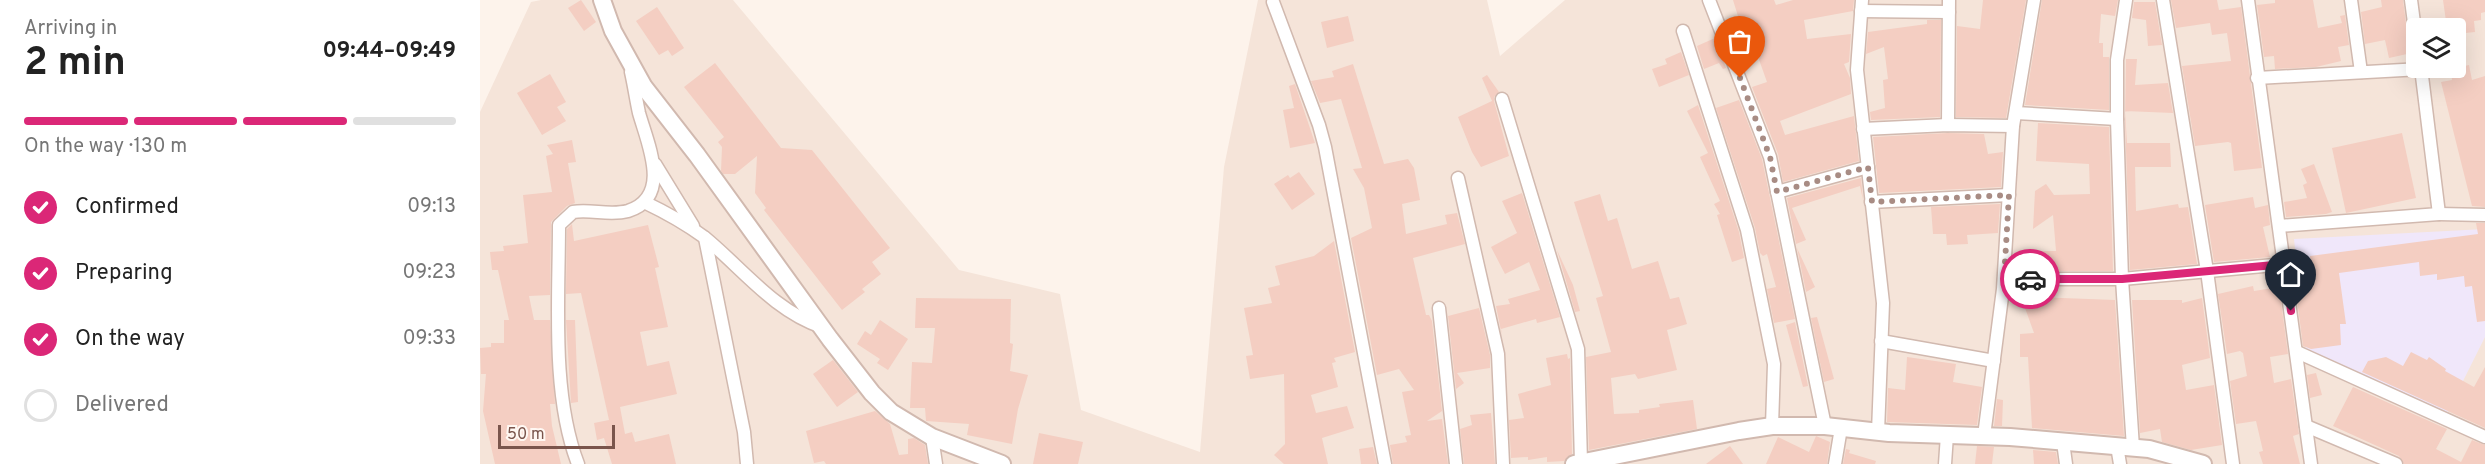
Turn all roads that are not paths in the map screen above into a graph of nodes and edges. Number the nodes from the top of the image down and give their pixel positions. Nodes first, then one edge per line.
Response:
1 (602, 0) edge
2 (1709, 0) edge
3 (2034, 0) edge
4 (2126, 0) edge
5 (2163, 0) edge
6 (2248, 0) edge
7 (2351, 0) edge
8 (2411, 0) edge
9 (1273, 2) dead end
10 (1862, 5) edge
11 (1949, 6) edge
12 (2413, 18) edge
13 (1683, 30) dead end
14 (630, 64) junction
15 (2406, 69) edge
16 (2361, 72) junction
17 (2257, 78) junction
18 (2422, 78) edge
19 (1502, 99) dead end
20 (2016, 113) junction
21 (2117, 119) junction
22 (1948, 125) junction
23 (2013, 126) junction
24 (1863, 129) junction
25 (655, 163) junction
26 (1868, 167) junction
27 (1458, 178) dead end
28 (1777, 192) junction
29 (2009, 195) junction
30 (644, 202) junction
31 (1872, 202) junction
32 (2439, 214) junction
33 (2485, 215) edge
34 (2279, 226) junction
35 (700, 235) junction
36 (2285, 264) junction
37 (2207, 271) junction
38 (2004, 279) junction
39 (2122, 279) junction
40 (1439, 308) dead end
41 (822, 327) junction
42 (1881, 341) junction
43 (2297, 352) junction
44 (1994, 361) junction
45 (1772, 426) junction
46 (2306, 426) junction
47 (1833, 427) junction
48 (1878, 432) junction
49 (1947, 435) junction
50 (1984, 436) junction
51 (932, 437) junction
52 (2485, 437) edge
53 (2063, 442) junction
54 (2125, 447) junction
55 (2181, 460) edge
56 (1583, 463) edge
57 (578, 464) edge
58 (747, 464) edge
59 (936, 464) edge
60 (1002, 464) edge
61 (1385, 464) edge
62 (1456, 464) edge
63 (1503, 464) edge
64 (1835, 464) edge
65 (1946, 464) edge
66 (2066, 464) edge
67 (2120, 464) edge
68 (2203, 464) edge
69 (2233, 464) edge
70 (2312, 464) edge
71 (2396, 464) edge

1 - 14 street
2 - 28 street
3 - 20 street
4 - 21 street
5 - 37 street
6 - 17 street
7 - 16 street
8 - 12 street
9 - 61 street
10 - 11 street
10 - 24 street
11 - 22 street
13 - 45 street
14 - 25 street
14 - 41 street
15 - 16 street
16 - 17 street
17 - 34 street
18 - 32 street
19 - 56 street
20 - 21 street
20 - 23 street
21 - 39 street
22 - 23 street
22 - 24 street
23 - 29 street
24 - 26 street
25 - 30 street
25 - 35 street
26 - 28 street
26 - 31 street
27 - 63 street
28 - 47 street
29 - 31 street
29 - 38 street
30 - 35 street
30 - 57 street
31 - 42 street
32 - 33 street
32 - 34 street
34 - 36 street
35 - 41 street
35 - 58 street
36 - 37 street
36 - 43 street
37 - 39 street
37 - 69 street
38 - 39 street
38 - 44 street
39 - 54 street
40 - 62 street
41 - 51 street
42 - 44 street
42 - 48 street
43 - 46 street
43 - 52 street
44 - 50 street
45 - 47 street
45 - 56 street
46 - 70 street
46 - 71 street
47 - 48 street
47 - 64 street
48 - 49 street
49 - 50 street
49 - 65 street
50 - 53 street
51 - 59 street
51 - 60 street
53 - 54 street
53 - 66 street
54 - 55 street
54 - 67 street
55 - 68 street

